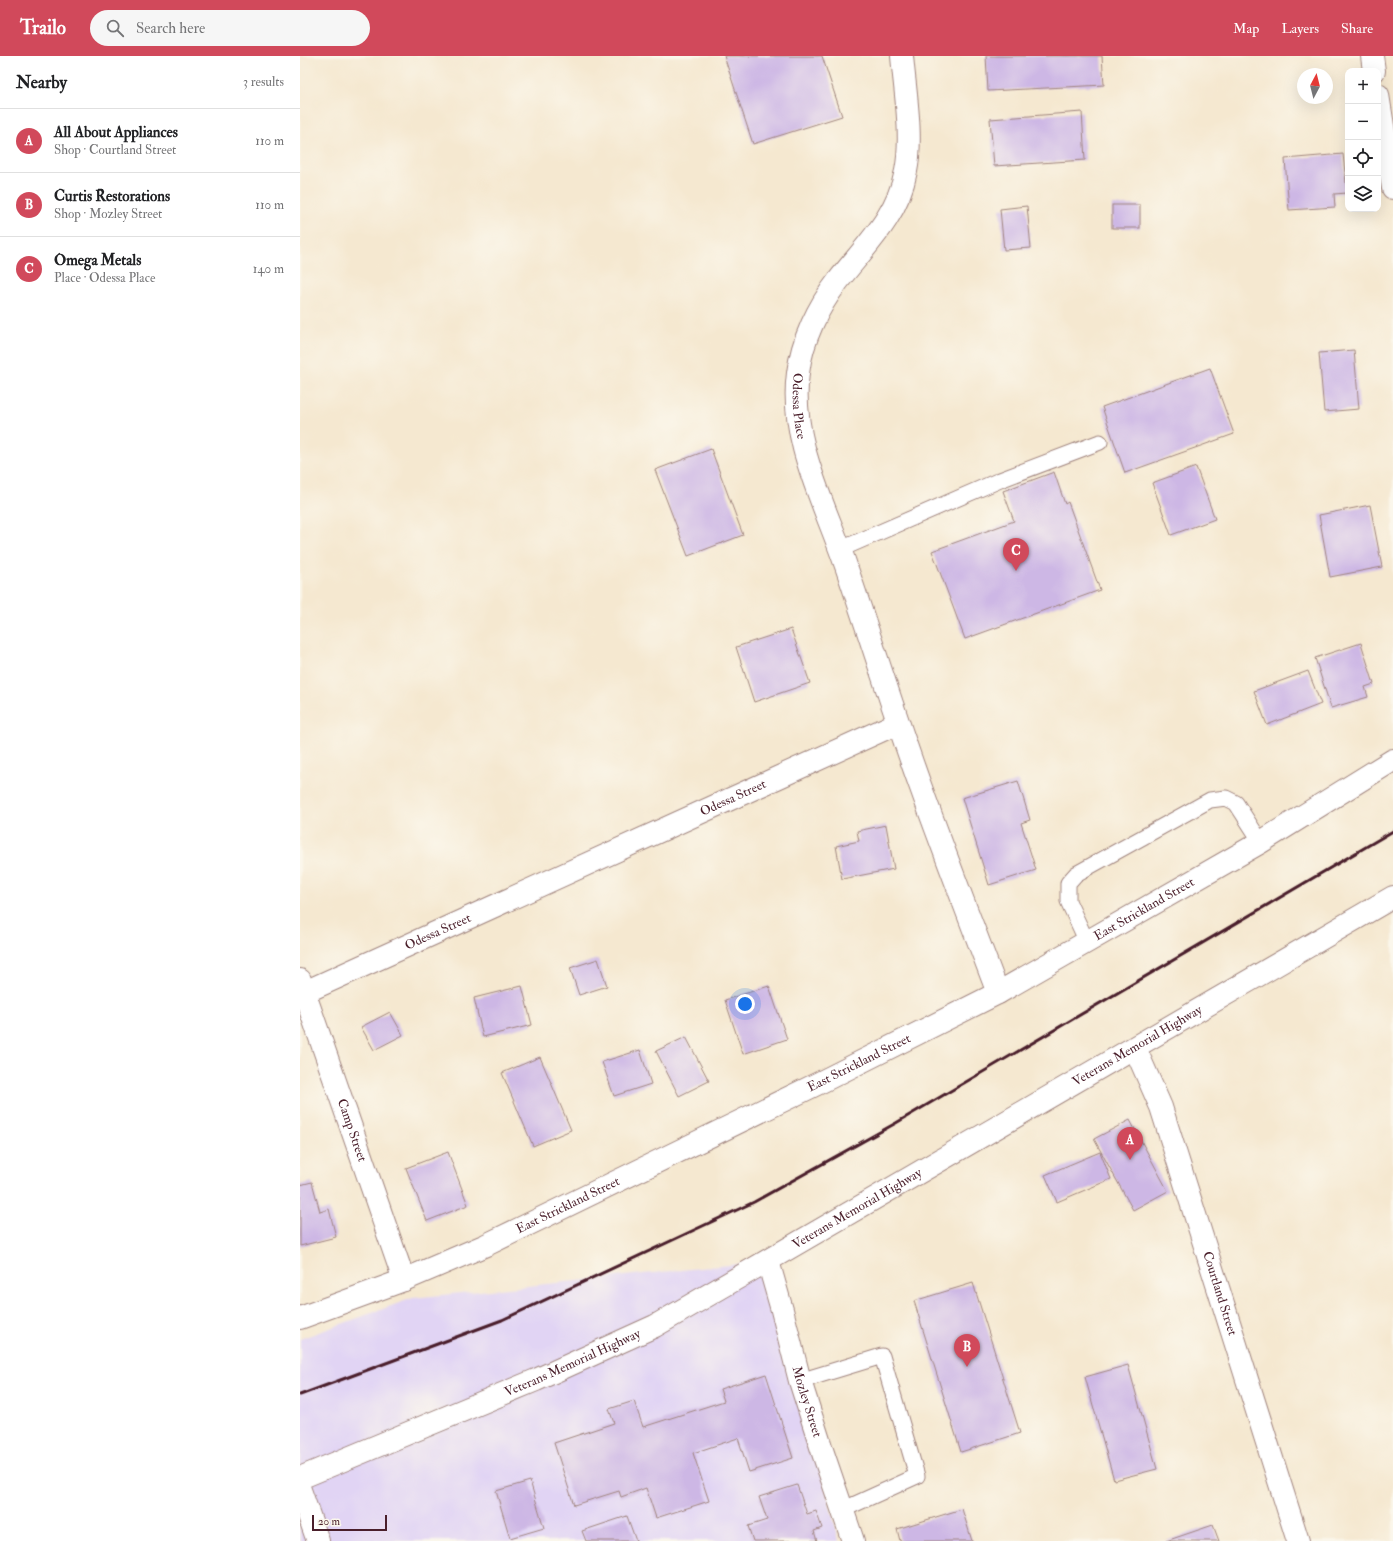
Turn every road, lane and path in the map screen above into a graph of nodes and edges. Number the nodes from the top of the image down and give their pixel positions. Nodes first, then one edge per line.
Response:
1 (902, 56) edge
2 (1372, 56) edge
3 (1374, 68) edge
4 (1379, 104) edge
5 (1393, 188) edge
6 (1100, 442) dead end
7 (841, 549) junction
8 (898, 722) junction
9 (1393, 760) edge
10 (1261, 842) junction
11 (1393, 897) edge
12 (1087, 942) junction
13 (302, 986) edge
14 (998, 993) junction
15 (1135, 1048) junction
16 (768, 1261) junction
17 (404, 1280) junction
18 (300, 1318) edge
19 (800, 1381) junction
20 (300, 1478) edge
21 (300, 1490) edge
22 (842, 1510) junction
23 (318, 1541) edge
24 (853, 1541) edge
25 (1298, 1541) edge

1 - 7 street, Odessa Place
2 - 3 street
4 - 5 street
6 - 7 lane
7 - 8 street, Odessa Place
8 - 13 street, Odessa Street
8 - 14 street
9 - 10 street, East Strickland Street
10 - 12 street, East Strickland Street
10 - 12 lane
11 - 15 street, Veterans Memorial Highway
12 - 14 street, East Strickland Street
13 - 17 street, Camp Street
14 - 17 street, East Strickland Street
15 - 16 street, Veterans Memorial Highway
15 - 25 street, Courtland Street
16 - 19 street, Mozley Street
16 - 20 street, Veterans Memorial Highway
17 - 18 street, East Strickland Street
19 - 22 street, Mozley Street
19 - 22 lane
21 - 23 street
22 - 24 street, Mozley Street

